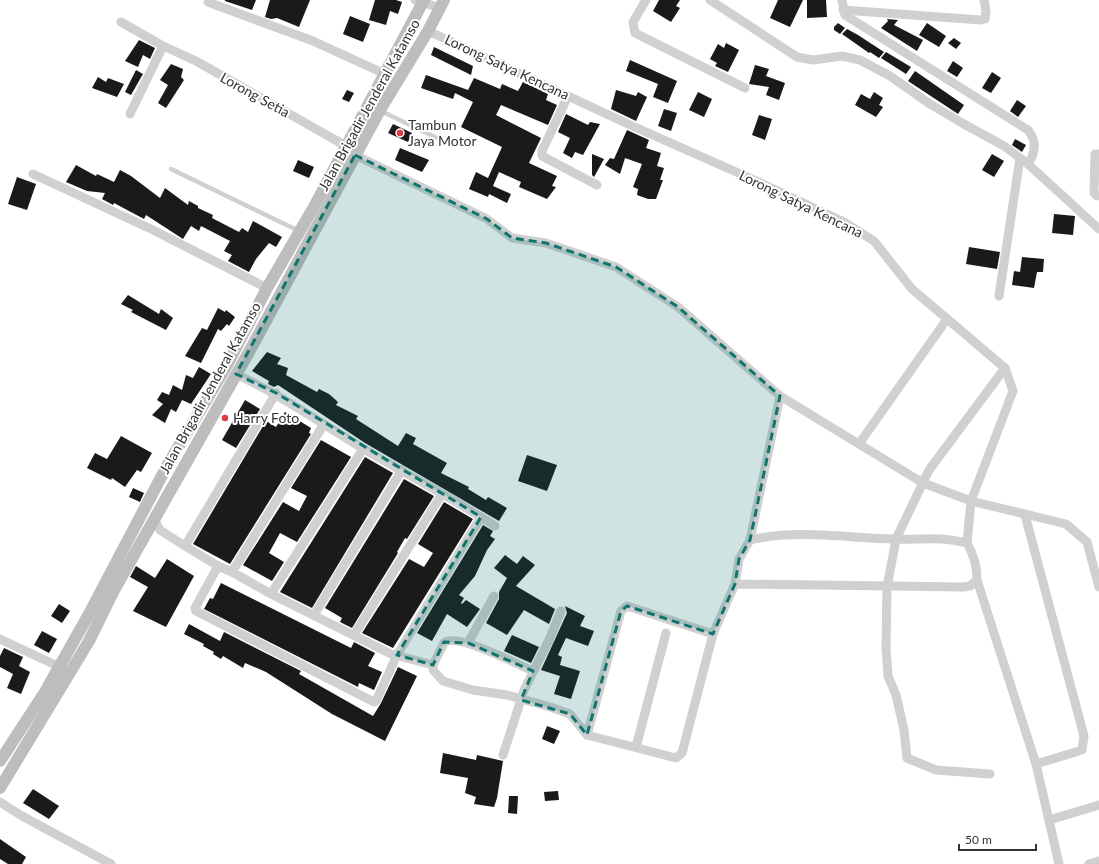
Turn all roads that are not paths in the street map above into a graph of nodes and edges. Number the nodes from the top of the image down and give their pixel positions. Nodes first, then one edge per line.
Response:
1 (646, 0) edge
2 (710, 0) edge
3 (842, 0) edge
4 (984, 0) edge
5 (420, 1) edge
6 (208, 2) dead end
7 (442, 4) edge
8 (843, 10) junction
9 (121, 22) dead end
10 (428, 30) junction
11 (163, 46) junction
12 (385, 74) junction
13 (745, 88) dead end
14 (568, 96) junction
15 (380, 110) junction
16 (130, 114) dead end
17 (441, 140) dead end
18 (346, 146) junction
19 (1099, 154) edge
20 (355, 155) junction
21 (1020, 158) junction
22 (1028, 164) junction
23 (171, 169) dead end
24 (33, 174) dead end
25 (598, 184) dead end
26 (1097, 196) dead end
27 (1099, 230) edge
28 (299, 231) junction
29 (267, 288) junction
30 (999, 296) dead end
31 (947, 319) junction
32 (1005, 368) junction
33 (236, 374) junction
34 (276, 393) junction
35 (780, 396) junction
36 (202, 408) junction
37 (213, 414) junction
38 (324, 424) junction
39 (859, 444) junction
40 (363, 449) junction
41 (402, 470) junction
42 (923, 483) junction
43 (442, 494) junction
44 (971, 502) junction
45 (1025, 515) junction
46 (481, 517) junction
47 (154, 519) junction
48 (495, 526) dead end
49 (896, 539) junction
50 (750, 540) junction
51 (966, 543) junction
52 (185, 546) junction
53 (218, 566) junction
54 (232, 572) junction
55 (977, 580) junction
56 (735, 584) junction
57 (887, 587) junction
58 (1099, 587) edge
59 (271, 594) junction
60 (494, 596) dead end
61 (561, 611) dead end
62 (314, 615) junction
63 (666, 633) dead end
64 (713, 634) junction
65 (354, 635) junction
66 (0, 639) edge
67 (468, 642) junction
68 (397, 655) junction
69 (60, 666) junction
70 (433, 666) junction
71 (533, 671) junction
72 (70, 673) junction
73 (50, 695) junction
74 (521, 700) junction
75 (587, 735) junction
76 (636, 748) junction
77 (503, 755) dead end
78 (0, 761) edge
79 (1036, 764) junction
80 (990, 774) dead end
81 (0, 788) edge
82 (0, 802) edge
83 (1099, 805) edge
84 (1049, 820) junction
85 (1099, 861) edge
86 (111, 864) edge
87 (1059, 864) edge
88 (1089, 864) edge

1 - 13 street
2 - 21 street
3 - 8 street
4 - 8 street
5 - 7 street
5 - 12 main road, Jalan Brigadir Jenderal Katamso
6 - 12 street
7 - 10 main road, Jalan Brigadir Jenderal Katamso
8 - 22 street
9 - 11 street, Lorong Setia
10 - 14 street, Lorong Satya Kencana
10 - 15 main road, Jalan Brigadir Jenderal Katamso
11 - 16 street
11 - 18 street, Lorong Setia
12 - 18 main road, Jalan Brigadir Jenderal Katamso
14 - 25 street
14 - 31 street, Lorong Satya Kencana
15 - 17 lane
15 - 20 main road, Jalan Brigadir Jenderal Katamso
18 - 28 main road, Jalan Brigadir Jenderal Katamso
19 - 26 street
20 - 33 main road, Jalan Brigadir Jenderal Katamso
20 - 35 street
21 - 22 street
21 - 30 street
22 - 27 street
23 - 28 lane
24 - 29 street
28 - 29 main road, Jalan Brigadir Jenderal Katamso
29 - 36 main road, Jalan Brigadir Jenderal Katamso
31 - 32 street, Lorong Satya Kencana
31 - 39 street
32 - 42 street
32 - 44 street
33 - 34 street
33 - 37 main road, Jalan Brigadir Jenderal Katamso
34 - 38 street
34 - 52 street
35 - 39 street
35 - 50 street
36 - 37 main road
36 - 69 main road, Jalan Brigadir Jenderal Katamso
37 - 47 main road, Jalan Brigadir Jenderal Katamso
38 - 40 street
38 - 54 street
39 - 42 street
40 - 41 street
40 - 59 street
41 - 43 street
41 - 62 street
42 - 44 street
42 - 49 street
43 - 46 street
43 - 65 street
44 - 45 street
44 - 51 street
45 - 58 street
45 - 79 street
46 - 48 street
46 - 68 street
47 - 52 street
47 - 72 main road, Jalan Brigadir Jenderal Katamso
49 - 50 street
49 - 51 street
49 - 57 street
50 - 56 street
51 - 55 street
52 - 53 street
53 - 54 street
53 - 68 street
54 - 59 street
55 - 57 street
55 - 79 street
56 - 57 street
56 - 64 street
57 - 80 street
59 - 62 street
60 - 67 street
61 - 71 street
62 - 65 street
63 - 76 street
64 - 75 street
64 - 76 street
65 - 68 street
66 - 69 street
67 - 70 street
67 - 71 street
68 - 70 street
69 - 72 street
69 - 73 main road, Jalan Brigadir Jenderal Katamso
70 - 74 street
71 - 74 street
72 - 73 main road, Jalan Brigadir Jenderal Katamso
73 - 78 main road, Jalan Brigadir Jenderal Katamso
73 - 81 main road, Jalan Brigadir Jenderal Katamso
74 - 75 street
74 - 77 street
75 - 76 street
79 - 84 street
82 - 86 street
83 - 84 street
84 - 87 street
85 - 88 street

